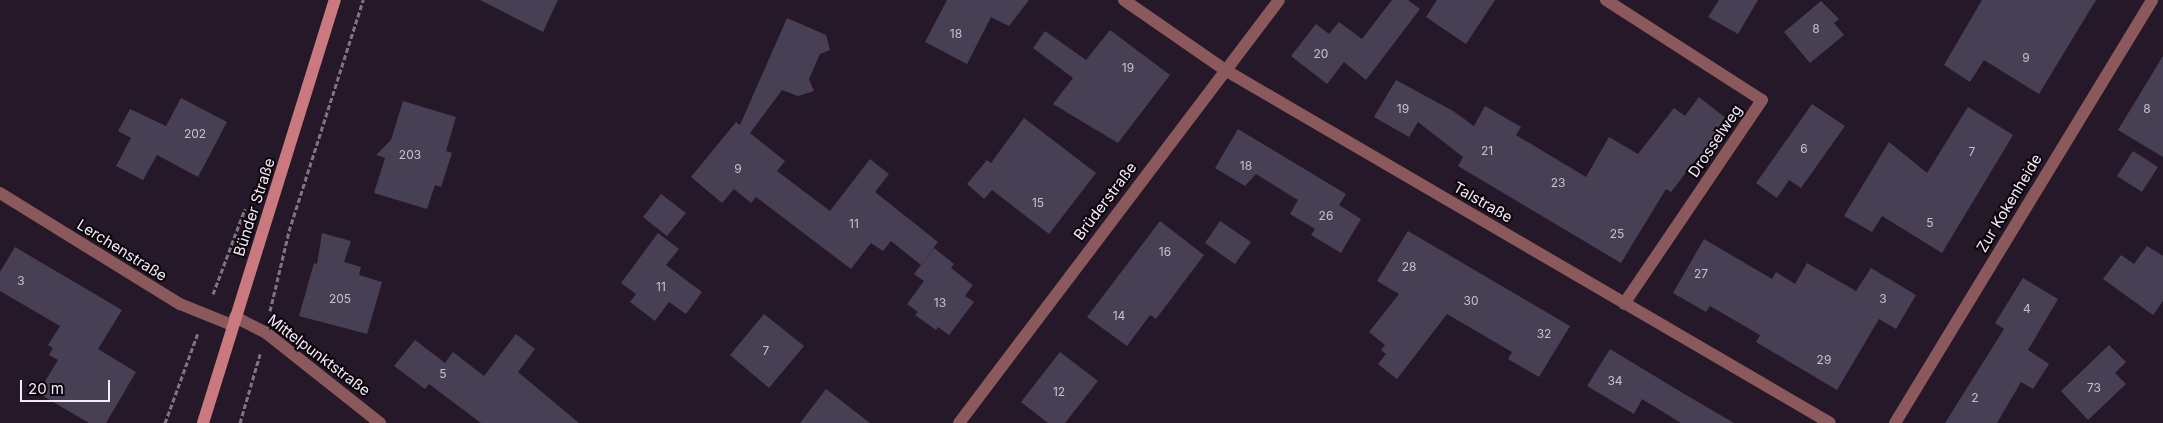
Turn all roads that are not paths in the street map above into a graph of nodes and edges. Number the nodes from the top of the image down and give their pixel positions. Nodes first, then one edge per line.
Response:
1 (335, 0) edge
2 (1124, 0) edge
3 (1279, 0) edge
4 (1606, 0) edge
5 (2152, 0) edge
6 (1225, 70) junction
7 (0, 193) edge
8 (1624, 304) junction
9 (234, 321) junction
10 (203, 423) edge
11 (380, 423) edge
12 (959, 423) edge
13 (1830, 423) edge
14 (1895, 423) edge

1 - 9 main road, Bünder Straße
2 - 6 street, Talstraße
3 - 6 street, Brüderstraße
4 - 8 street, Drosselweg
5 - 14 street, Zur Kokenheide
6 - 8 street, Talstraße
6 - 12 street, Brüderstraße
7 - 9 street, Lerchenstraße
8 - 13 street, Talstraße
9 - 10 main road, Bünder Straße
9 - 11 street, Mittelpunktstraße

